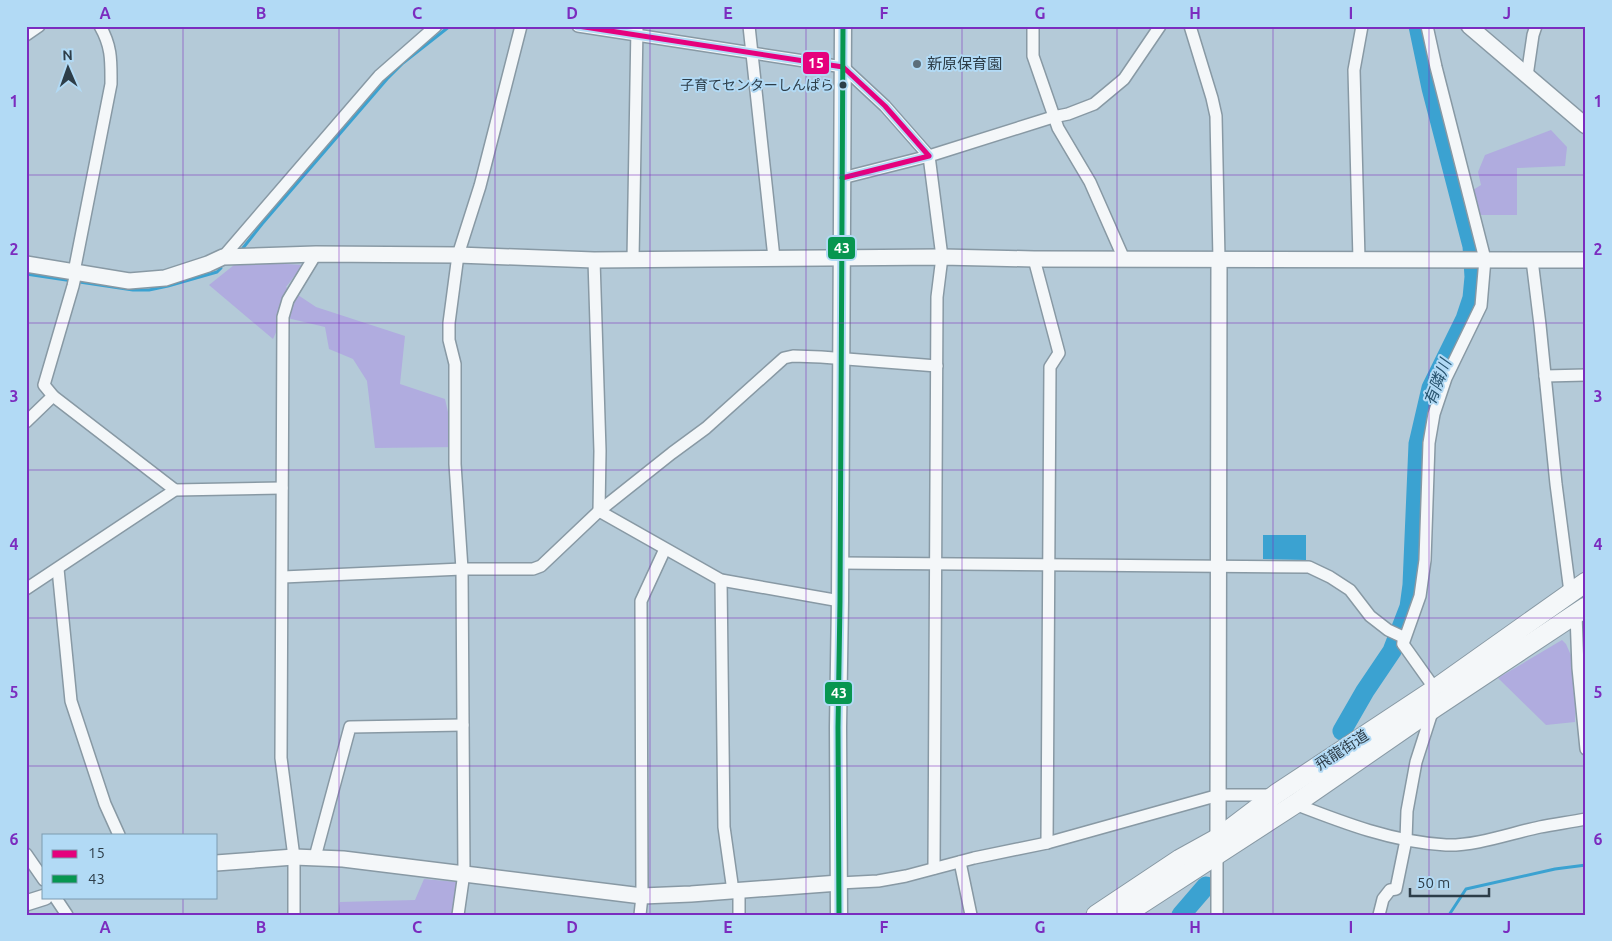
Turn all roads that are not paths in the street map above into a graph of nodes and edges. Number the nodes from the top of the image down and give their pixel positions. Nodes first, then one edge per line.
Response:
1 (38, 26) edge
2 (100, 26) edge
3 (436, 26) edge
4 (521, 26) edge
5 (578, 26) edge
6 (749, 26) edge
7 (842, 26) edge
8 (1033, 26) edge
9 (1160, 26) edge
10 (1190, 26) edge
11 (1362, 26) edge
12 (1426, 26) edge
13 (1470, 26) edge
14 (1536, 26) edge
15 (637, 31) edge
16 (26, 35) edge
17 (752, 53) junction
18 (842, 67) junction
19 (1527, 76) junction
20 (1054, 116) junction
21 (1586, 126) edge
22 (930, 156) junction
23 (842, 178) junction
24 (316, 254) junction
25 (458, 255) junction
26 (223, 257) junction
27 (842, 257) junction
28 (942, 257) junction
29 (774, 258) junction
30 (632, 259) junction
31 (1034, 259) junction
32 (1124, 259) junction
33 (1219, 259) junction
34 (1359, 259) junction
35 (594, 260) junction
36 (1483, 260) junction
37 (1532, 260) junction
38 (1586, 260) edge
39 (26, 264) edge
40 (74, 278) junction
41 (841, 358) junction
42 (937, 366) junction
43 (1586, 374) edge
44 (1546, 376) junction
45 (53, 396) junction
46 (26, 422) edge
47 (282, 488) junction
48 (175, 490) junction
49 (599, 511) junction
50 (665, 549) junction
51 (840, 563) junction
52 (936, 563) junction
53 (1049, 564) junction
54 (1218, 566) junction
55 (58, 569) junction
56 (462, 569) junction
57 (283, 577) junction
58 (721, 580) junction
59 (1578, 587) edge
60 (26, 590) edge
61 (840, 601) junction
62 (1581, 611) edge
63 (1403, 641) junction
64 (1583, 681) edge
65 (1435, 689) junction
66 (1434, 708) junction
67 (463, 726) junction
68 (1586, 749) edge
69 (1276, 794) junction
70 (1219, 795) junction
71 (1295, 804) junction
72 (1586, 820) edge
73 (119, 834) edge
74 (1406, 840) junction
75 (1047, 843) junction
76 (1217, 846) junction
77 (26, 854) edge
78 (315, 857) junction
79 (294, 858) junction
80 (960, 862) junction
81 (218, 863) edge
82 (934, 868) junction
83 (464, 873) junction
84 (42, 877) edge
85 (839, 883) junction
86 (736, 891) junction
87 (642, 896) junction
88 (42, 898) edge
89 (56, 898) edge
90 (26, 903) edge
91 (67, 915) edge
92 (294, 915) edge
93 (458, 915) edge
94 (640, 915) edge
95 (739, 915) edge
96 (839, 915) edge
97 (971, 915) edge
98 (1096, 915) edge
99 (1124, 915) edge
100 (1217, 915) edge
101 (1379, 915) edge

1 - 16 street
2 - 40 street
3 - 26 street
4 - 25 street
5 - 15 street
6 - 17 street
7 - 18 main road
8 - 20 street
9 - 20 street
10 - 33 street
11 - 34 street
12 - 36 street
13 - 19 street
14 - 19 street
15 - 17 street
15 - 30 street
17 - 18 street
17 - 29 street
18 - 22 street
18 - 23 main road
19 - 21 street
20 - 22 street
20 - 32 street
22 - 23 street
22 - 28 street
23 - 27 main road
24 - 25 street
24 - 26 street
24 - 47 street
25 - 35 street
25 - 56 street
26 - 40 street
27 - 28 street
27 - 29 street
27 - 41 main road
28 - 31 street
28 - 42 street
29 - 30 street
30 - 35 street
31 - 32 street
31 - 53 street
32 - 33 street
33 - 34 street
33 - 54 street
34 - 36 street
35 - 49 street
36 - 37 street
36 - 63 street
37 - 38 street
37 - 44 street
39 - 40 street
40 - 45 street
41 - 42 street
41 - 49 street
41 - 51 main road
42 - 52 street
43 - 44 street
44 - 59 street
45 - 46 street
45 - 48 street
47 - 48 street
47 - 57 street
48 - 55 street
49 - 50 street
49 - 56 street
50 - 58 street
50 - 87 street
51 - 52 street
51 - 61 main road
52 - 53 street
52 - 82 street
53 - 54 street
53 - 75 street
54 - 63 street
54 - 70 street
55 - 60 street
55 - 73 street
56 - 57 street
56 - 67 street
57 - 79 street
58 - 61 street
58 - 86 street
59 - 65 highway, 飛龍街道
61 - 85 main road
62 - 64 street
62 - 66 highway, 飛龍街道
63 - 65 street
64 - 68 street
65 - 69 highway, 飛龍街道
66 - 71 highway, 飛龍街道
66 - 74 street
67 - 78 street
67 - 83 street
69 - 70 street
69 - 76 highway, 飛龍街道
70 - 75 street
70 - 76 street
71 - 74 street
71 - 76 highway, 飛龍街道
72 - 74 street
74 - 101 street
75 - 80 street
76 - 98 highway, 飛龍街道
76 - 99 highway, 飛龍街道
76 - 100 street
77 - 84 street
78 - 79 street
78 - 83 street
79 - 81 street
79 - 92 street
80 - 82 street
80 - 97 street
82 - 85 street
83 - 87 street
83 - 93 street
85 - 86 street
85 - 96 main road
86 - 87 street
86 - 95 street
87 - 94 street
88 - 90 street
89 - 91 street

